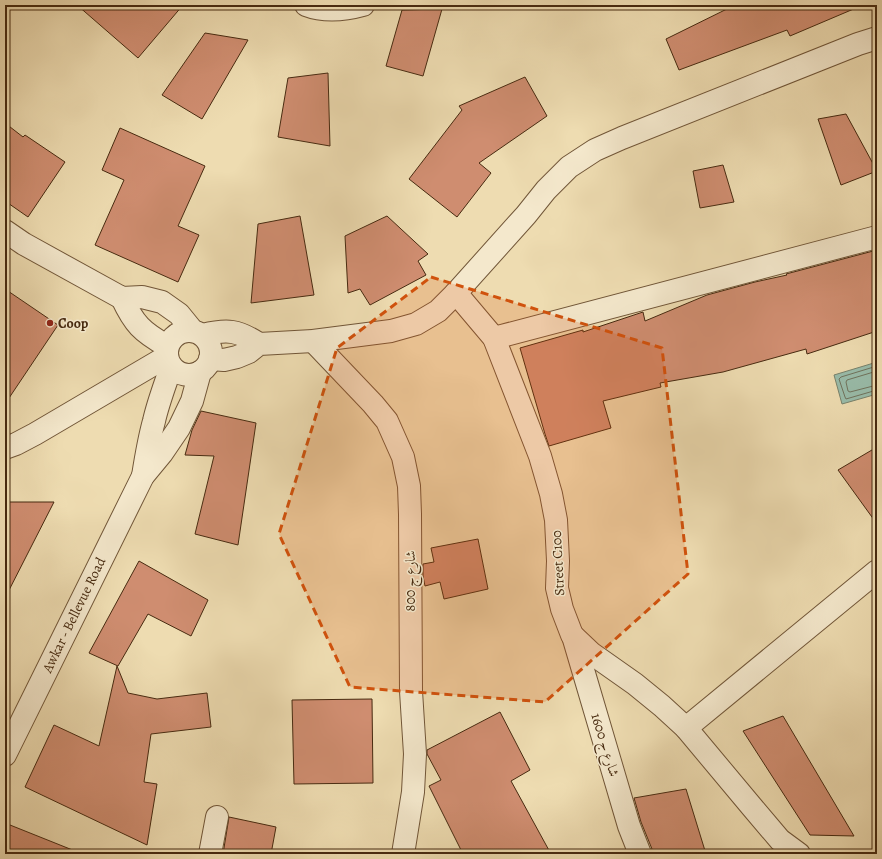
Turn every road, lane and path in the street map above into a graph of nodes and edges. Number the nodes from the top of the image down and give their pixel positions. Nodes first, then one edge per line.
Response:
1 (306, 5) edge
2 (363, 5) edge
3 (877, 29) edge
4 (867, 41) edge
5 (5, 231) edge
6 (877, 237) edge
7 (456, 293) junction
8 (122, 298) junction
9 (198, 333) junction
10 (494, 338) junction
11 (313, 341) junction
12 (259, 344) junction
13 (168, 357) junction
14 (205, 366) junction
15 (5, 448) edge
16 (143, 476) junction
17 (877, 571) edge
18 (572, 635) junction
19 (686, 728) junction
20 (5, 755) edge
21 (217, 817) dead end
22 (210, 854) edge
23 (403, 854) edge
24 (640, 854) edge
25 (799, 854) edge

1 - 2 street
3 - 4 street
4 - 7 street
5 - 8 street
6 - 10 street
7 - 10 street, Street C100
7 - 11 street
8 - 9 street
8 - 13 street
9 - 12 street
9 - 13 street
9 - 14 street
10 - 18 street, Street C100
11 - 12 street
11 - 23 street, شارع ج 800
12 - 14 street
13 - 14 street
13 - 15 street
13 - 16 street, Awkar - Bellevue Road
14 - 16 street, Awkar - Bellevue Road
16 - 20 street, Awkar - Bellevue Road
17 - 19 street
18 - 19 street, Street C100
18 - 24 street, شارع ج 1600
19 - 25 street, Street C100
21 - 22 street

